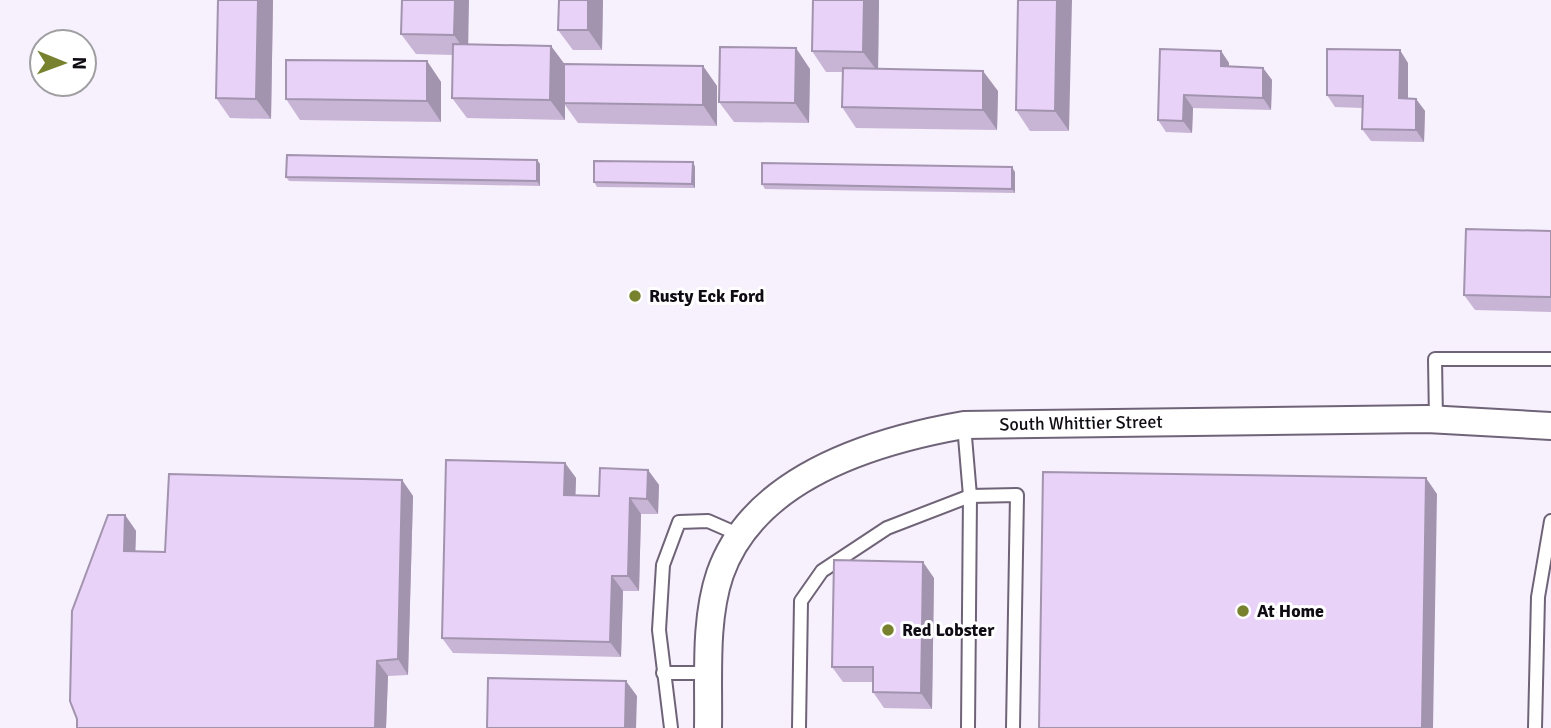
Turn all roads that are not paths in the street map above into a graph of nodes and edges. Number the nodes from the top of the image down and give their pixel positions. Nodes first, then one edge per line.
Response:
1 (1551, 359) edge
2 (1436, 420) junction
3 (964, 425) junction
4 (1551, 426) edge
5 (970, 496) junction
6 (1551, 521) edge
7 (740, 535) junction
8 (663, 673) junction
9 (710, 673) junction
10 (671, 728) edge
11 (708, 728) edge
12 (799, 728) edge
13 (968, 728) edge
14 (1013, 728) edge
15 (1535, 728) edge

1 - 2 lane
2 - 3 street, South Whittier Street
2 - 4 street, South Whittier Street
3 - 5 lane
3 - 7 street, South Whittier Street
5 - 12 lane
5 - 13 lane
5 - 14 lane
6 - 15 lane
7 - 8 lane
7 - 9 street, South Whittier Street
8 - 9 lane
8 - 10 lane
9 - 11 street, South Whittier Street

